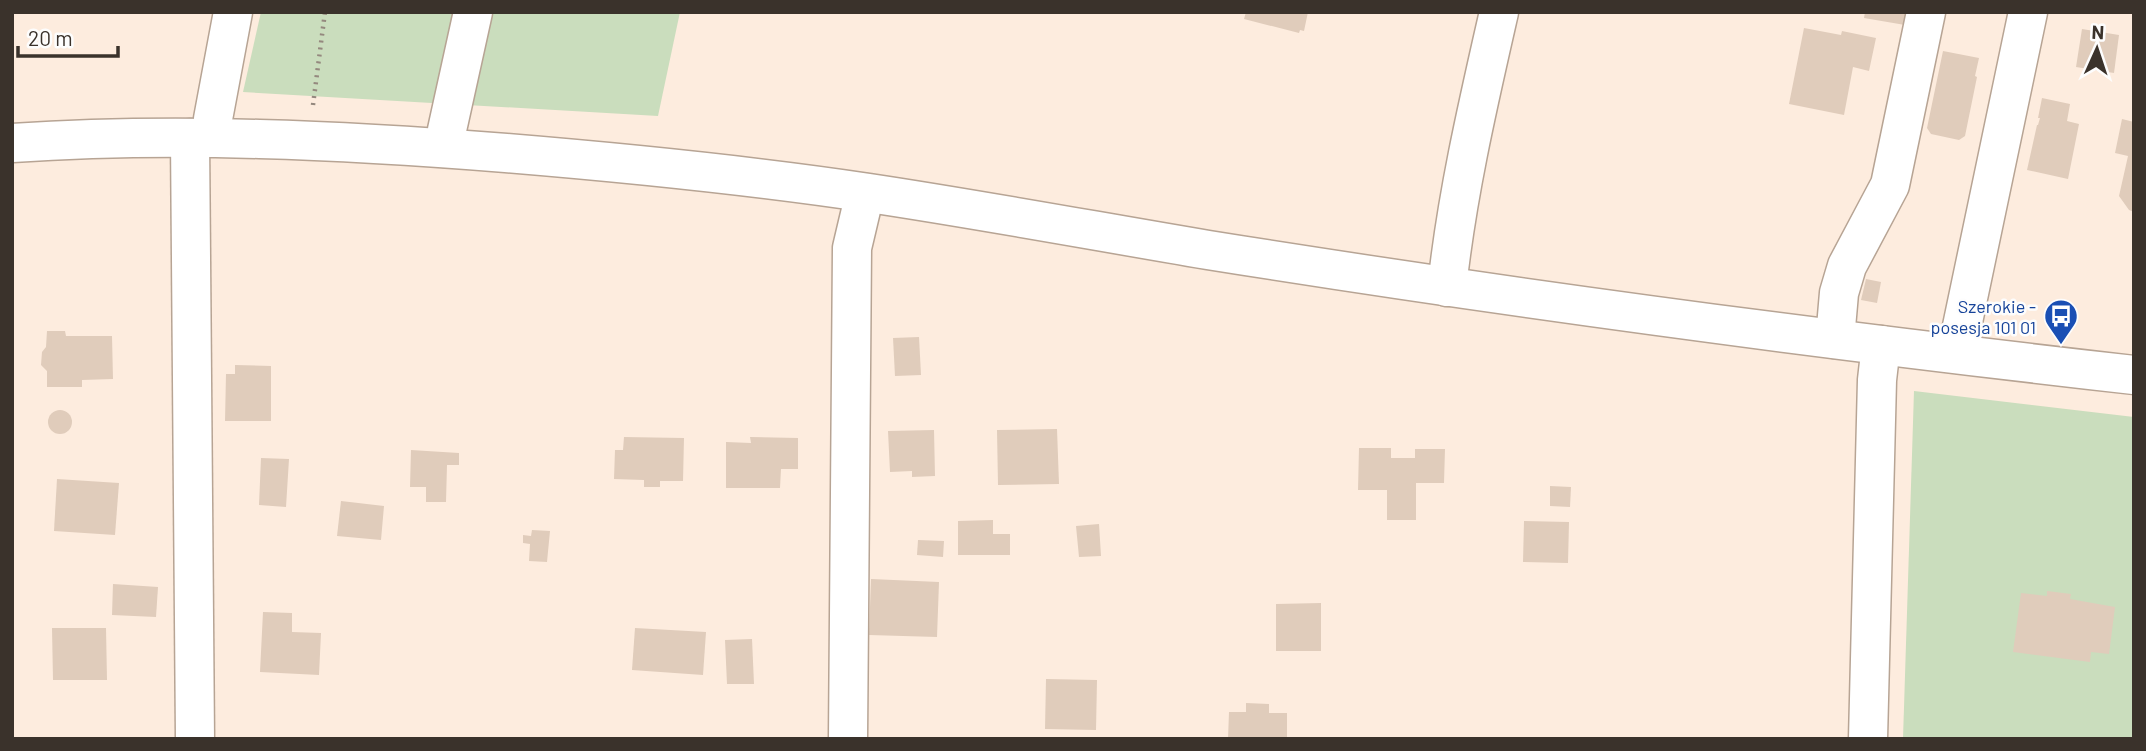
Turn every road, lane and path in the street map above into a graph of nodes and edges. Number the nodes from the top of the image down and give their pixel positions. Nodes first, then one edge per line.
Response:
1 (233, 12) edge
2 (325, 12) edge
3 (473, 12) edge
4 (1499, 12) edge
5 (1926, 12) edge
6 (2028, 12) edge
7 (202, 138) junction
8 (307, 140) junction
9 (12, 143) edge
10 (446, 148) junction
11 (865, 193) junction
12 (1447, 287) junction
13 (1835, 339) junction
14 (1881, 345) junction
15 (1958, 354) junction
16 (2134, 375) edge
17 (195, 739) edge
18 (848, 739) edge
19 (1868, 739) edge

1 - 7 street
2 - 8 path
3 - 10 street
4 - 12 street
5 - 13 street
6 - 15 street
7 - 8 street
7 - 9 street
7 - 17 street
8 - 10 street
10 - 11 street
11 - 12 street
11 - 18 street
12 - 13 street
13 - 14 street
14 - 15 street
14 - 19 street
15 - 16 street

